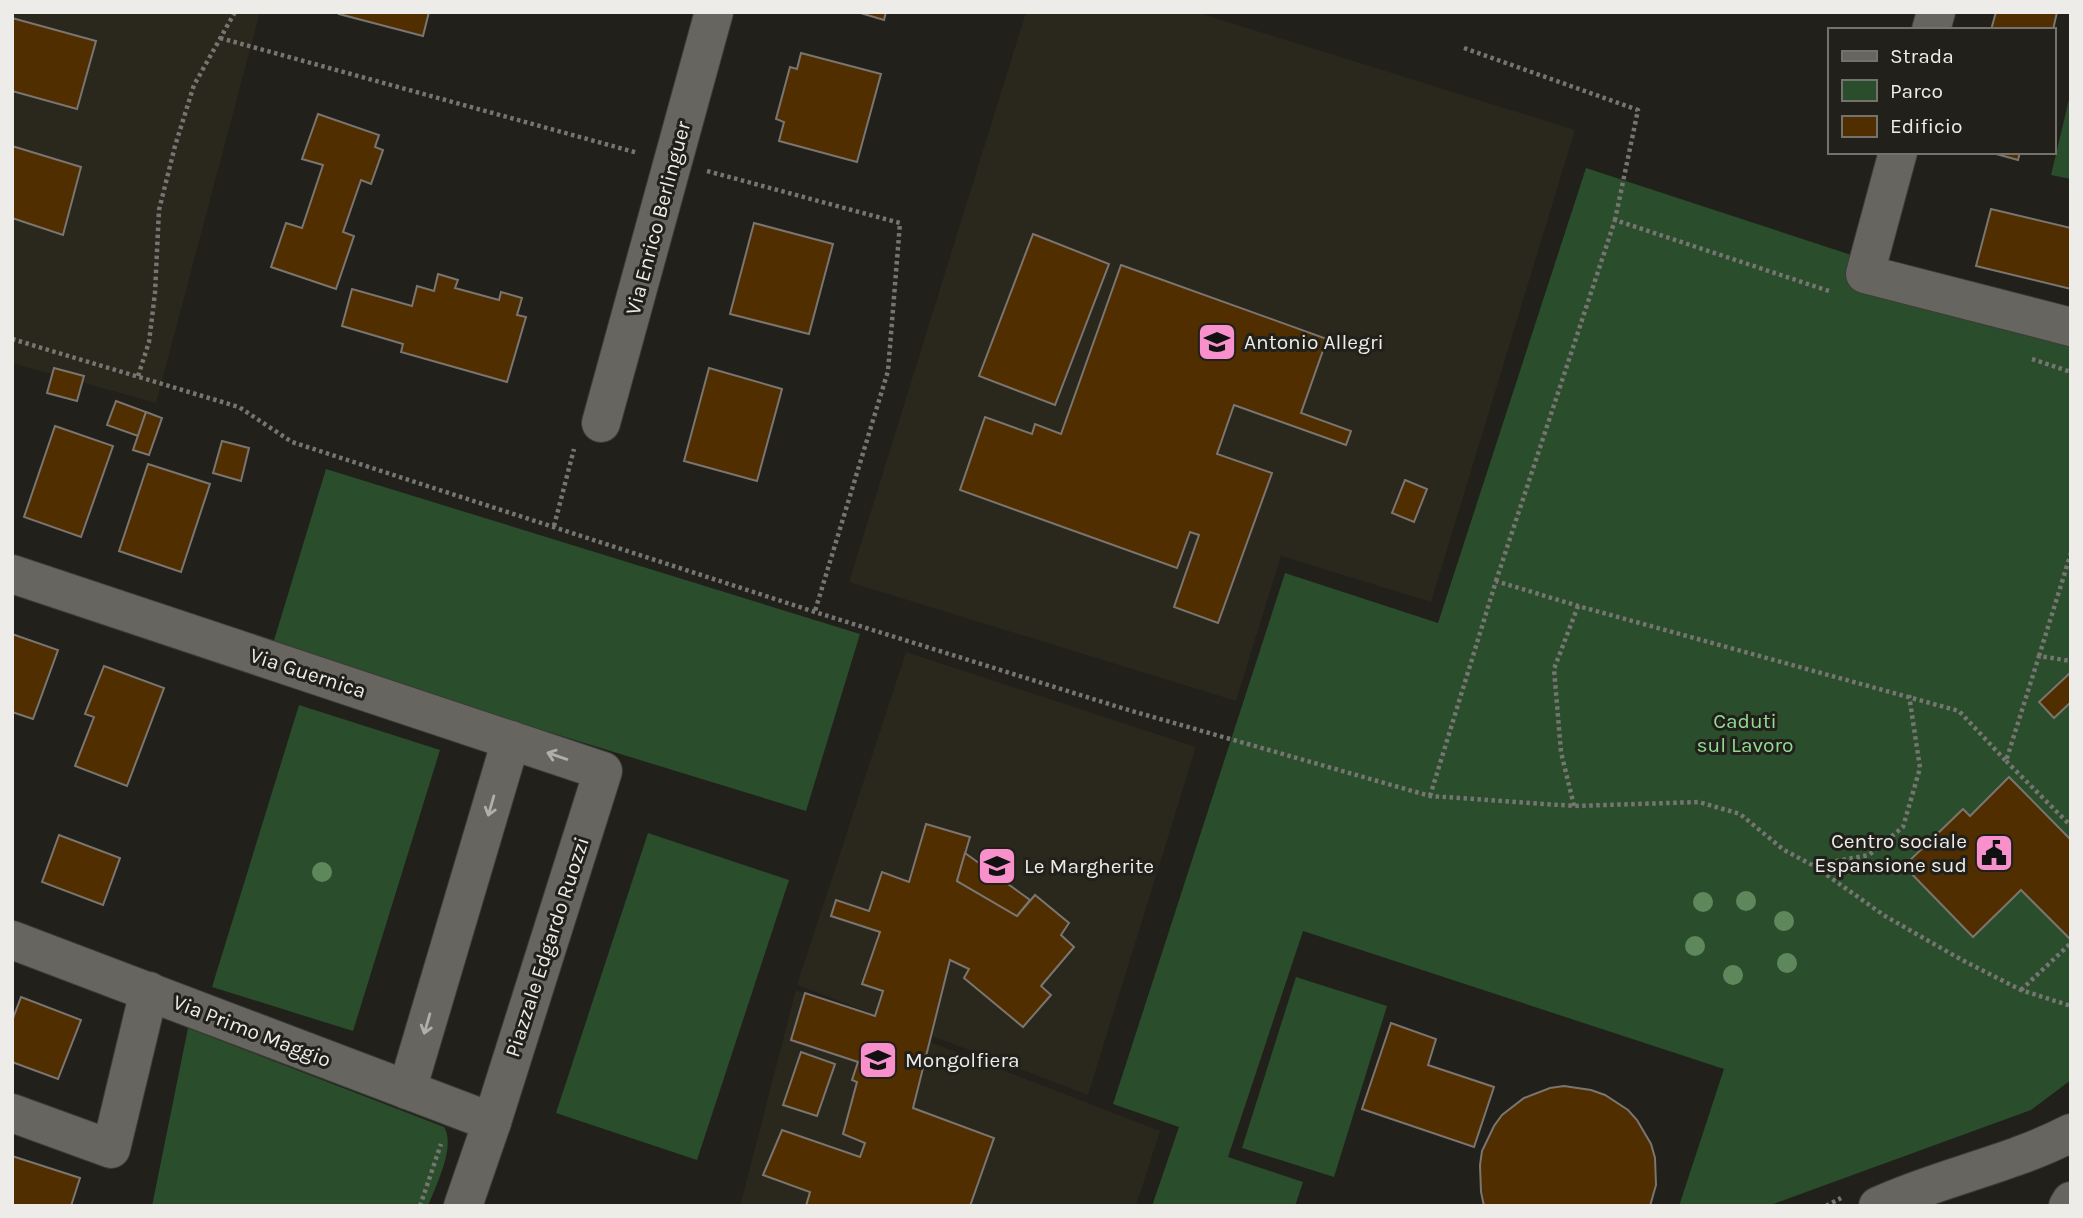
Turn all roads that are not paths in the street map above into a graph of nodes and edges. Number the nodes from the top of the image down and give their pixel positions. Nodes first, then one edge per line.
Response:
1 (714, 12) edge
2 (1897, 154) edge
3 (2071, 327) edge
4 (601, 423) road end
5 (12, 574) edge
6 (511, 740) junction
7 (603, 771) joint
8 (12, 940) edge
9 (149, 991) junction
10 (407, 1090) junction
11 (12, 1113) edge
12 (492, 1122) junction
13 (2071, 1133) edge
14 (2071, 1201) edge
15 (463, 1206) edge
16 (1878, 1206) edge
17 (2068, 1206) edge

1 - 4 street, Via Enrico Berlinguer
2 - 3 street
5 - 6 street, Via Guernica
7 -> 6 street, Via Guernica
6 -> 10 street
7 - 12 street, Piazzale Edgardo Ruozzi
8 - 9 street, Via Primo Maggio
9 - 10 street, Via Primo Maggio
9 - 11 street
10 - 12 street, Via Primo Maggio
12 - 15 street, Piazzale Edgardo Ruozzi
13 - 16 street
14 - 17 street

